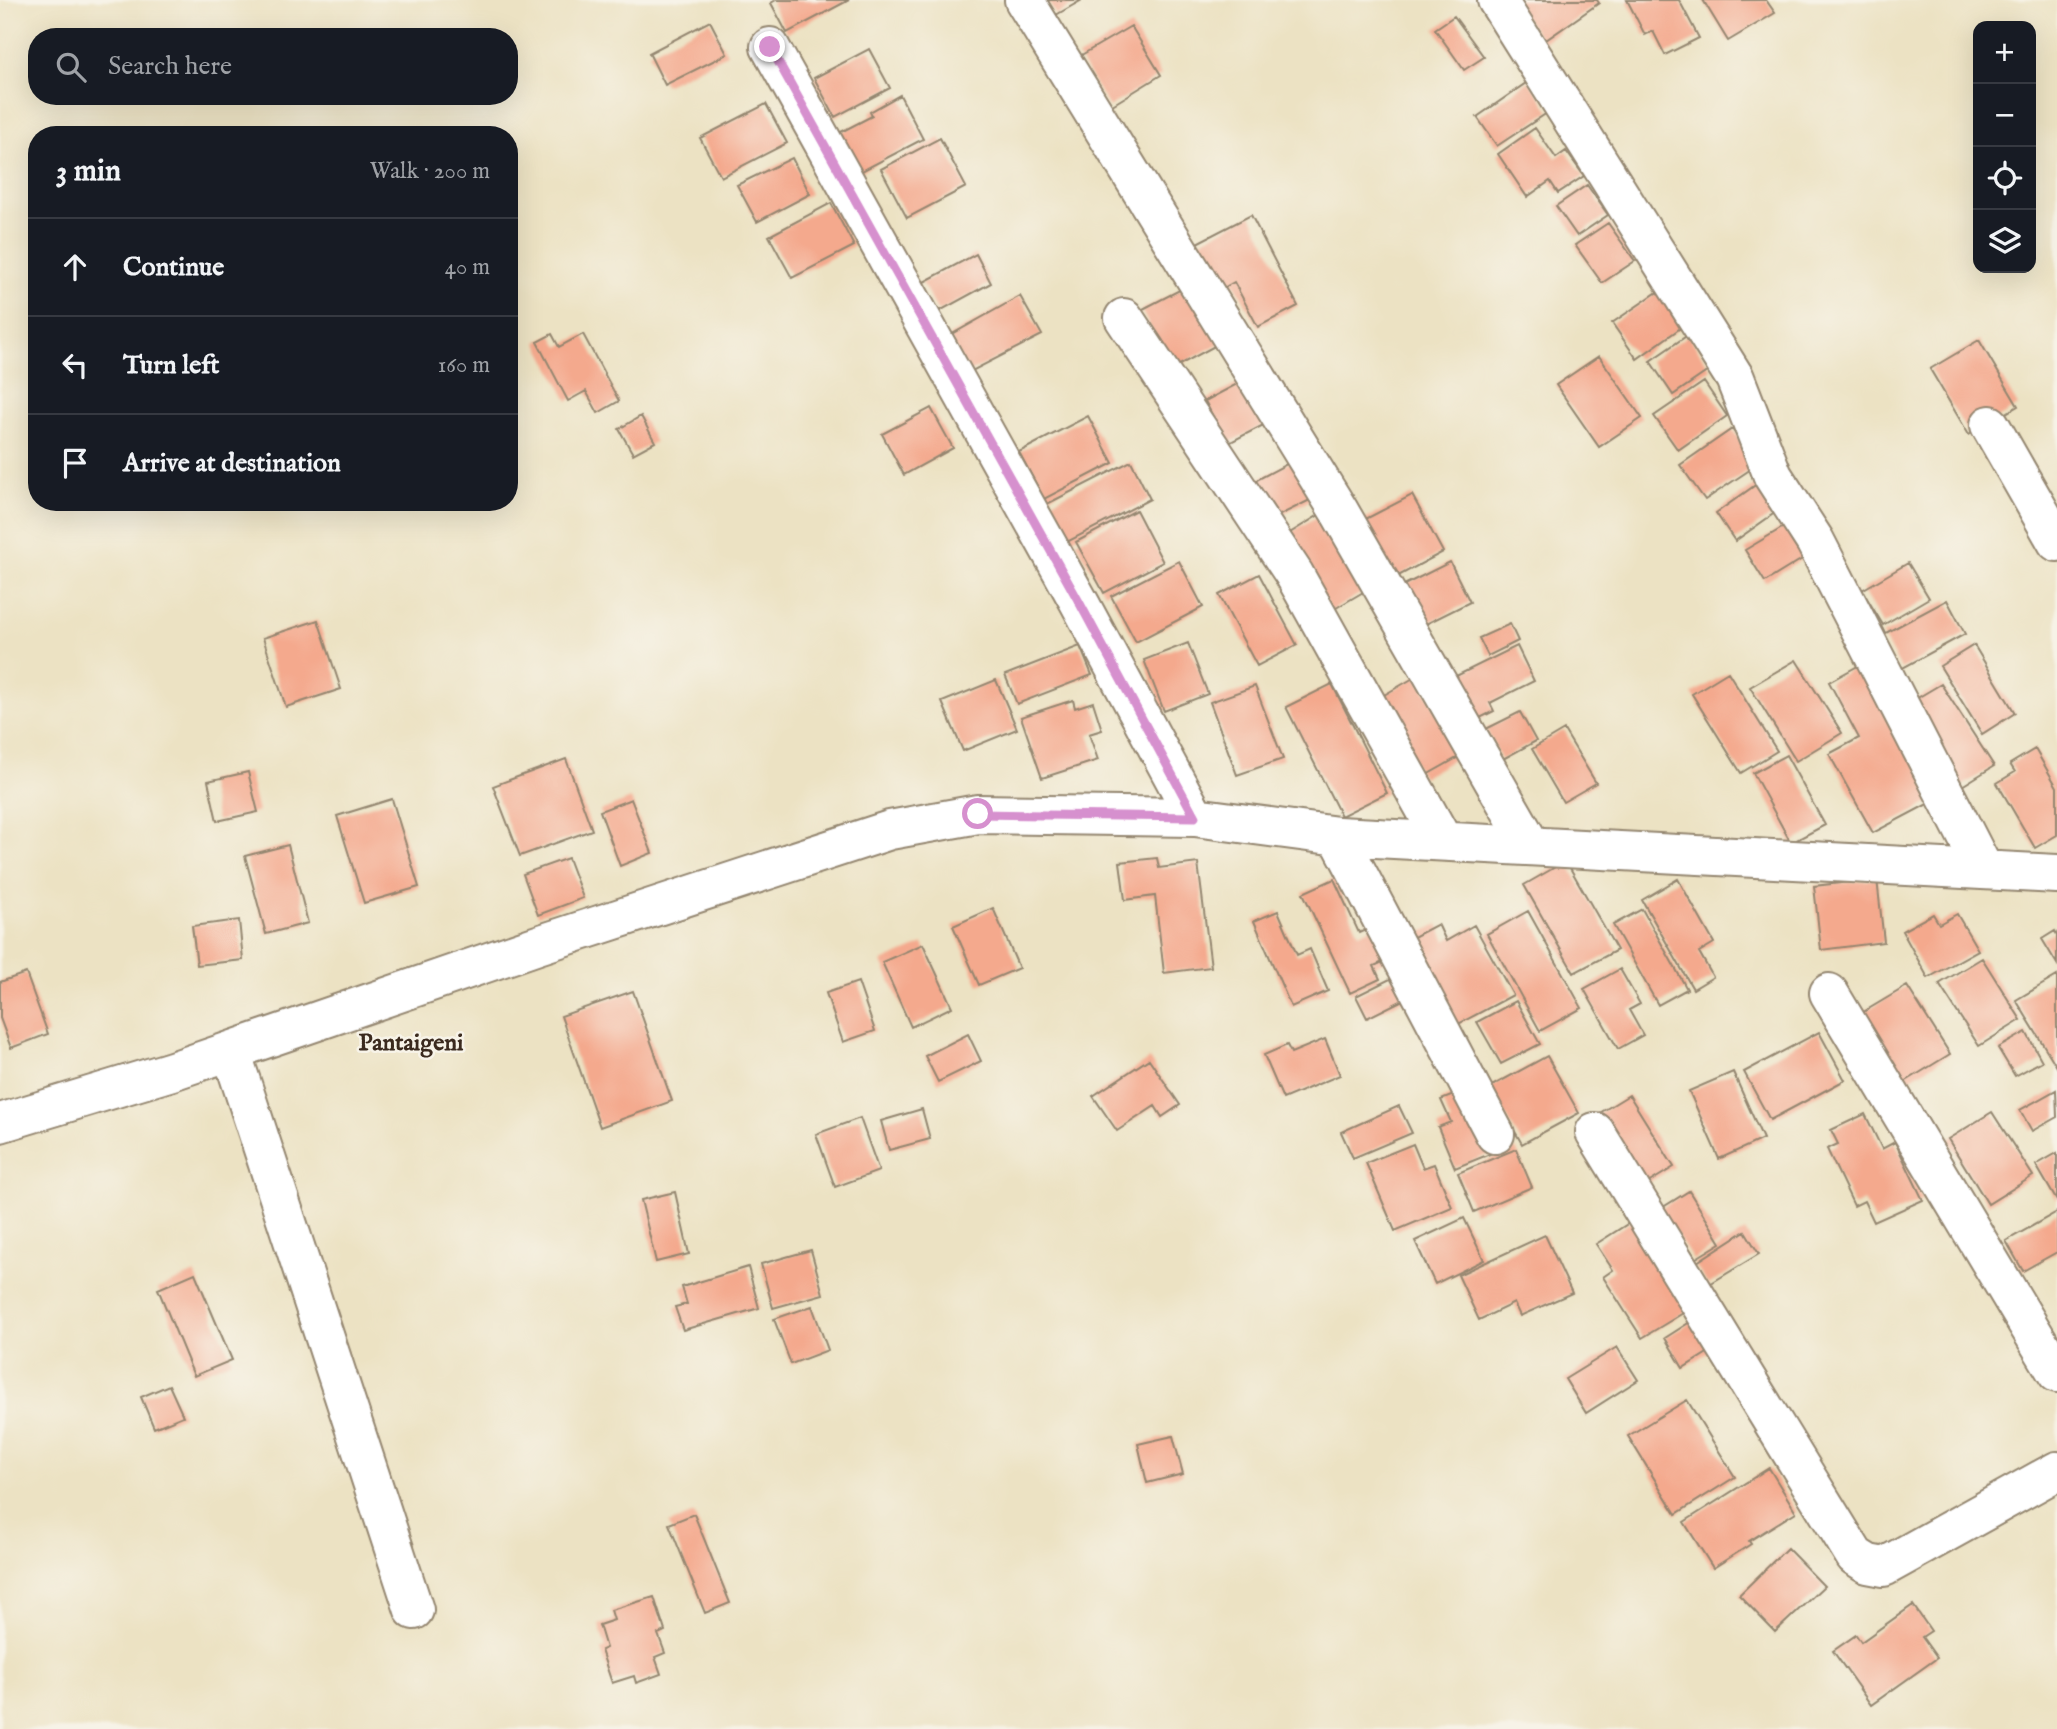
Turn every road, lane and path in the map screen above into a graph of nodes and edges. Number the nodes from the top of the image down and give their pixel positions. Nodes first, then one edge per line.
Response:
1 (1024, 0) edge
2 (1497, 0) edge
3 (770, 47) dead end
4 (1124, 318) dead end
5 (1990, 425) dead end
6 (2057, 542) edge
7 (1195, 817) junction
8 (1338, 836) junction
9 (1443, 842) junction
10 (1531, 846) junction
11 (1983, 870) junction
12 (2057, 874) edge
13 (1829, 993) dead end
14 (231, 1051) junction
15 (0, 1123) edge
16 (1595, 1132) dead end
17 (1496, 1134) dead end
18 (2057, 1373) edge
19 (2057, 1471) edge
20 (414, 1609) dead end

1 - 10 street
2 - 11 street
3 - 7 street
4 - 9 street
5 - 6 street
7 - 8 street
7 - 14 street
8 - 9 street
8 - 17 street
9 - 10 street
10 - 11 street
11 - 12 street
13 - 18 street
14 - 15 street
14 - 20 street
16 - 19 street

